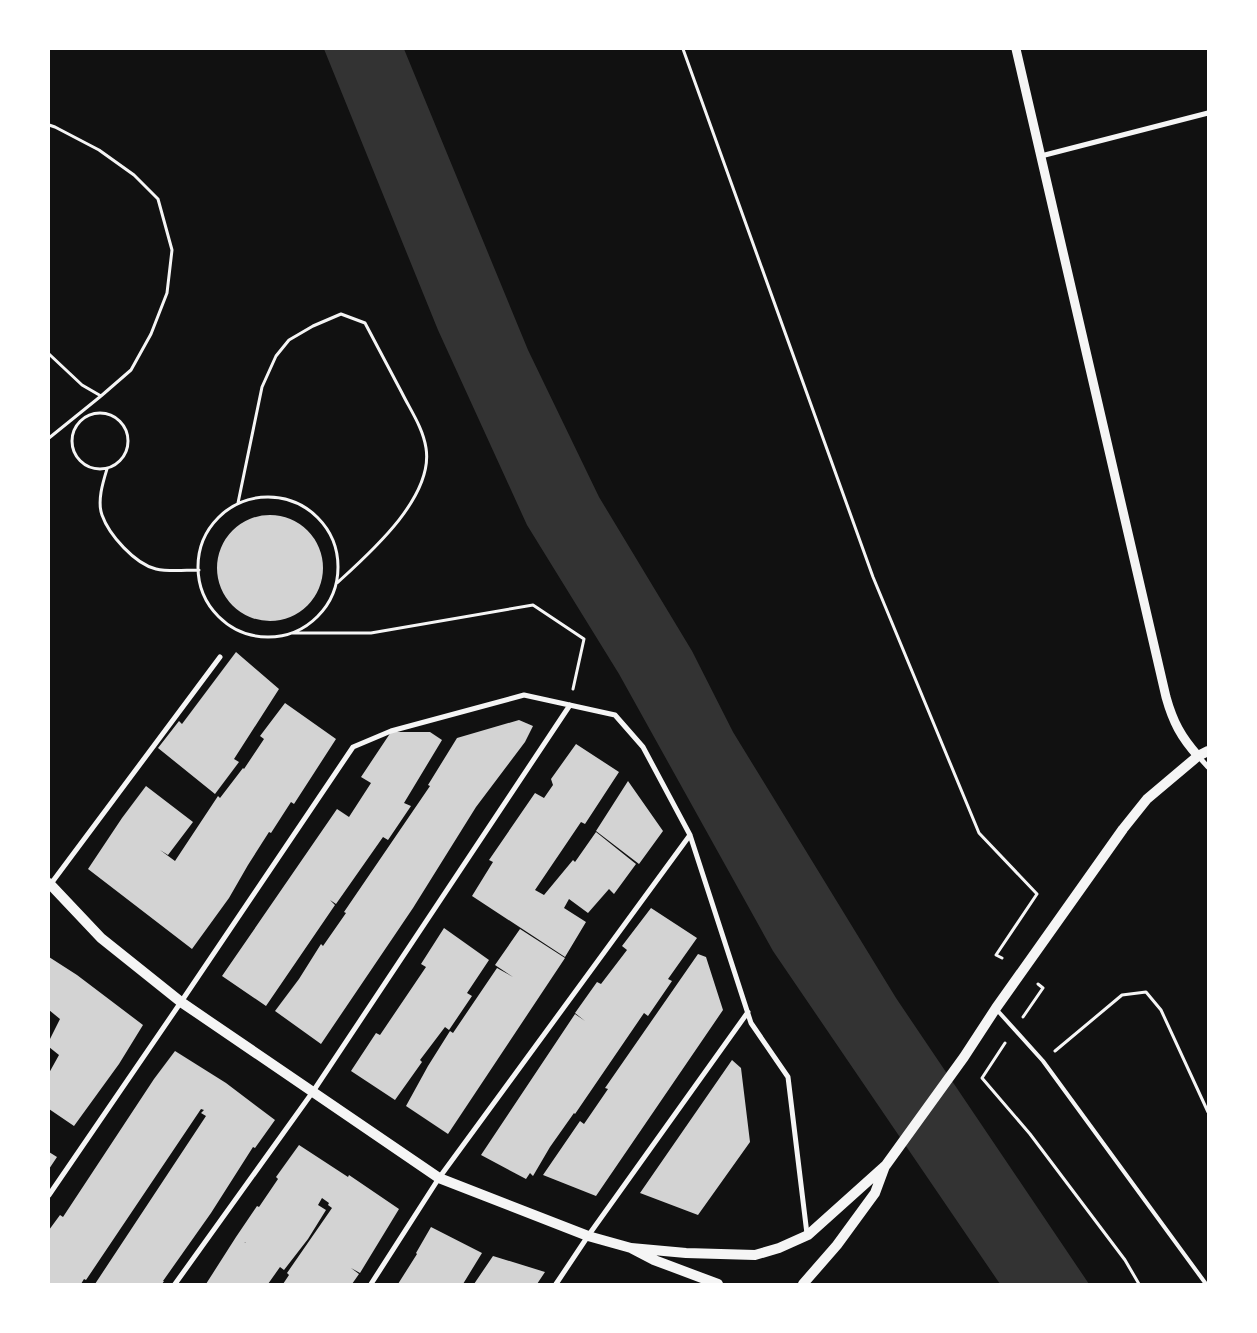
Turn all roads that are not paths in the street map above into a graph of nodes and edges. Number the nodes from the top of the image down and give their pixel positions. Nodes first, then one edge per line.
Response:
1 (1016, 49) edge
2 (1208, 113) edge
3 (1041, 156) junction
4 (220, 656) dead end
5 (570, 705) junction
6 (1208, 751) edge
7 (1198, 756) junction
8 (1208, 767) edge
9 (690, 835) junction
10 (49, 884) edge
11 (181, 1002) junction
12 (996, 1008) junction
13 (748, 1012) junction
14 (312, 1093) junction
15 (886, 1165) junction
16 (439, 1178) junction
17 (49, 1195) edge
18 (808, 1235) junction
19 (588, 1236) junction
20 (630, 1248) junction
21 (175, 1284) edge
22 (371, 1284) edge
23 (556, 1284) edge
24 (718, 1284) edge
25 (804, 1284) edge
26 (1206, 1284) edge

1 - 3 street
2 - 3 street
3 - 7 street
4 - 10 street
5 - 9 street
5 - 11 street
5 - 14 street
6 - 7 main road
7 - 8 street
7 - 12 main road
9 - 13 street
9 - 16 street
10 - 11 main road
11 - 14 main road
11 - 17 street
12 - 15 main road
12 - 26 lane
13 - 18 street
13 - 19 street
14 - 16 main road
14 - 21 street
15 - 18 main road
15 - 25 main road
16 - 19 main road
16 - 22 street
18 - 20 main road
19 - 20 main road
19 - 23 street
20 - 24 main road

